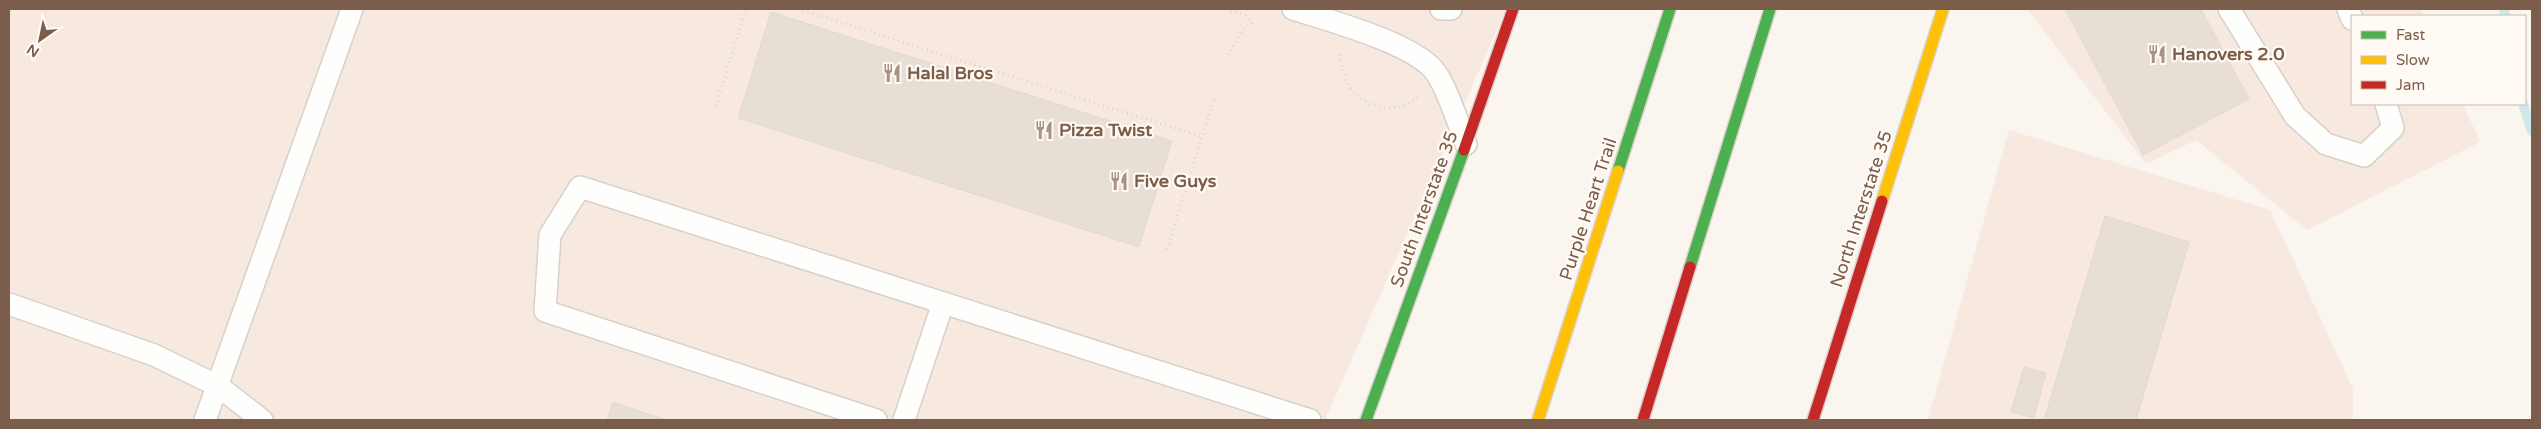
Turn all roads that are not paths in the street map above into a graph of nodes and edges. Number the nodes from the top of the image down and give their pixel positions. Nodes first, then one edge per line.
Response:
1 (352, 9) edge
2 (1293, 9) edge
3 (1441, 9) edge
4 (1451, 9) edge
5 (1513, 9) edge
6 (1670, 9) edge
7 (1770, 9) edge
8 (1774, 9) edge
9 (1943, 9) edge
10 (2230, 9) edge
11 (1759, 44) junction
12 (2386, 105) edge
13 (1466, 144) junction
14 (943, 303) junction
15 (9, 304) edge
16 (218, 386) junction
17 (205, 420) edge
18 (262, 420) edge
19 (876, 420) edge
20 (904, 420) edge
21 (1310, 420) edge
22 (1366, 420) edge
23 (1538, 420) edge
24 (1643, 420) edge
25 (1813, 420) edge

1 - 16 lane
2 - 13 lane
3 - 4 lane
5 - 13 main road, South Interstate 35
6 - 23 main road, Purple Heart Trail
7 - 11 main road
8 - 11 main road
9 - 25 main road, North Interstate 35
10 - 12 lane
11 - 24 main road
13 - 22 main road, South Interstate 35
14 - 19 lane
14 - 20 lane
14 - 21 lane
15 - 16 lane
16 - 17 lane
16 - 18 lane

